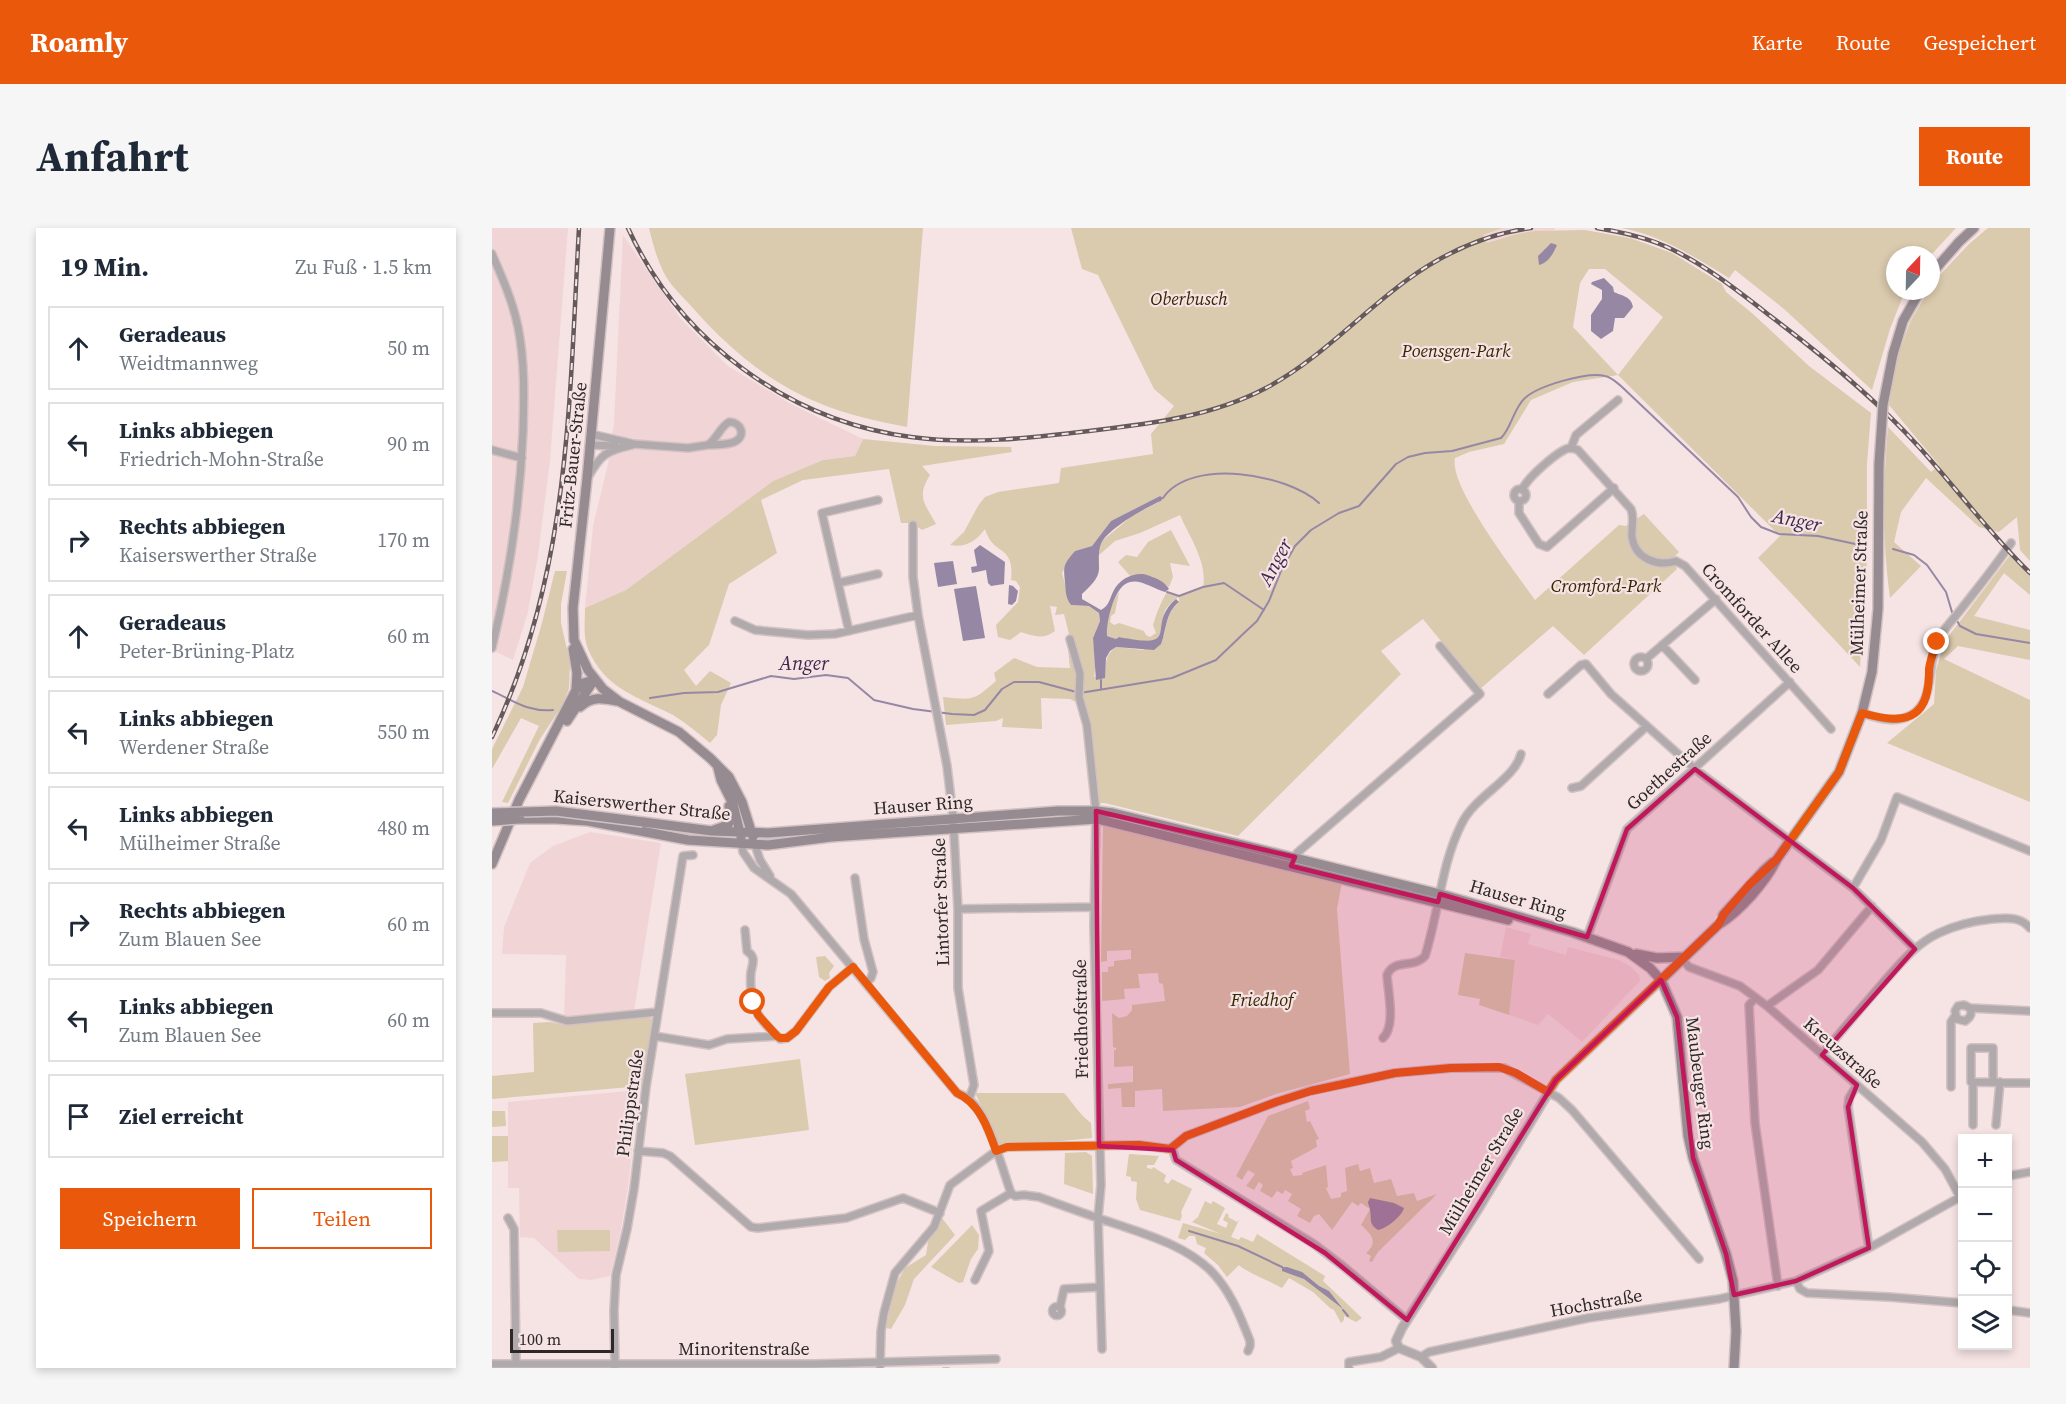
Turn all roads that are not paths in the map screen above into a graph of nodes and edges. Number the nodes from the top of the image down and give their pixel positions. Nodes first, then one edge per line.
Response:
1 (610, 228) edge
2 (1974, 228) edge
3 (492, 254) edge
4 (1940, 263) edge
5 (1915, 300) edge
6 (1618, 400) dead end
7 (591, 434) junction
8 (634, 444) junction
9 (590, 445) junction
10 (708, 445) junction
11 (622, 447) junction
12 (1571, 448) junction
13 (492, 450) edge
14 (522, 458) junction
15 (587, 479) junction
16 (1614, 488) junction
17 (878, 500) dead end
18 (913, 525) dead end
19 (2011, 543) dead end
20 (878, 574) dead end
21 (838, 583) junction
22 (1716, 599) junction
23 (918, 615) junction
24 (735, 621) dead end
25 (849, 631) junction
26 (1070, 639) dead end
27 (574, 640) junction
28 (1662, 645) junction
29 (1440, 646) dead end
30 (492, 648) edge
31 (1646, 659) dead end
32 (594, 680) junction
33 (1695, 680) dead end
34 (1790, 682) junction
35 (576, 690) junction
36 (1548, 694) dead end
37 (620, 702) junction
38 (1862, 713) junction
39 (568, 720) junction
40 (1647, 726) junction
41 (1831, 729) dead end
42 (553, 736) junction
43 (1521, 754) dead end
44 (718, 766) junction
45 (1695, 769) junction
46 (1572, 788) dead end
47 (727, 791) junction
48 (492, 813) edge
49 (1096, 815) junction
50 (492, 821) edge
51 (954, 824) junction
52 (712, 831) junction
53 (740, 832) junction
54 (752, 833) junction
55 (1790, 841) junction
56 (742, 845) junction
57 (755, 845) junction
58 (2030, 851) edge
59 (693, 855) dead end
60 (1293, 861) junction
61 (492, 864) edge
62 (855, 878) dead end
63 (775, 882) junction
64 (1853, 888) junction
65 (1439, 898) junction
66 (1872, 906) junction
67 (1094, 907) junction
68 (958, 909) junction
69 (2030, 928) edge
70 (745, 930) dead end
71 (1587, 937) junction
72 (1915, 949) junction
73 (1628, 952) junction
74 (1684, 958) junction
75 (853, 967) junction
76 (1661, 980) junction
77 (866, 983) junction
78 (1755, 998) junction
79 (1767, 1006) junction
80 (1970, 1008) junction
81 (2030, 1011) edge
82 (658, 1012) junction
83 (492, 1013) edge
84 (1955, 1016) junction
85 (654, 1036) junction
86 (777, 1036) junction
87 (1383, 1038) dead end
88 (1822, 1055) junction
89 (1451, 1068) junction
90 (1444, 1074) dead end
91 (1973, 1082) junction
92 (1996, 1082) junction
93 (2030, 1083) edge
94 (1857, 1086) junction
95 (1951, 1087) dead end
96 (1548, 1092) junction
97 (969, 1099) junction
98 (1973, 1125) dead end
99 (1996, 1125) dead end
100 (1099, 1146) junction
101 (1172, 1148) junction
102 (638, 1151) junction
103 (996, 1151) junction
104 (2030, 1172) edge
105 (2012, 1175) edge
106 (1958, 1191) edge
107 (1013, 1194) junction
108 (1958, 1198) edge
109 (940, 1213) junction
110 (508, 1218) dead end
111 (1098, 1218) junction
112 (1869, 1248) junction
113 (1699, 1259) dead end
114 (975, 1280) dead end
115 (1796, 1281) junction
116 (1778, 1286) junction
117 (1100, 1287) junction
118 (1734, 1295) junction
119 (1958, 1303) edge
120 (1060, 1307) dead end
121 (2012, 1311) edge
122 (2030, 1313) edge
123 (1405, 1324) junction
124 (1399, 1348) junction
125 (1102, 1350) dead end
126 (1248, 1351) dead end
127 (1421, 1357) junction
128 (982, 1359) junction
129 (996, 1359) dead end
130 (492, 1364) edge
131 (516, 1364) junction
132 (946, 1364) edge
133 (880, 1365) edge
134 (1349, 1365) edge
135 (615, 1366) edge
136 (982, 1368) edge
137 (1432, 1368) edge
138 (1734, 1368) edge

1 - 7 main road, Fritz-Bauer-Straße
2 - 4 main road
3 - 14 street
5 - 38 main road, Mülheimer Straße, bridge
6 - 12 street
7 - 8 street
7 - 9 main road, Fritz-Bauer-Straße
8 - 10 street
8 - 11 street
9 - 11 street
9 - 15 main road, Fritz-Bauer-Straße
10 - 10 street
11 - 15 street
12 - 16 street, Cromforder Allee
12 - 16 street
13 - 14 street
14 - 30 street
15 - 27 main road, Fritz-Bauer-Straße
16 - 22 street, Cromforder Allee
17 - 21 street
18 - 23 street, Lintorfer Straße
19 - 38 street
20 - 21 street
21 - 25 street
22 - 28 street
22 - 34 street, Cromforder Allee
23 - 25 street
23 - 51 street, Lintorfer Straße
24 - 25 street
26 - 49 street, Friedhofstraße
27 - 32 main road, Fritz-Bauer-Straße
27 - 35 main road
28 - 31 street
28 - 33 street
29 - 60 street
32 - 35 main road
32 - 37 main road
32 - 39 main road
34 - 41 street, Cromforder Allee
34 - 45 street, Goethestraße
35 - 42 main road
36 - 40 street
37 - 39 main road
37 - 44 main road
38 - 55 main road, Mülheimer Straße
39 - 42 main road
40 - 45 street
40 - 46 street
42 - 61 main road
43 - 65 street
44 - 47 main road
44 - 54 main road
45 - 55 street
45 - 71 street, Goethestraße
47 - 52 main road
47 - 53 main road
48 - 52 main road, Kaiserswerther Straße, bridge
49 - 51 main road, Hauser Ring
49 - 60 main road, Hauser Ring
49 - 67 street, Friedhofstraße
50 - 56 main road, Kaiserswerther Straße, bridge
51 - 54 main road, Hauser Ring
51 - 57 main road, Hauser Ring
51 - 68 street, Lintorfer Straße
52 - 53 main road, Kaiserswerther Straße
53 - 54 main road, Kaiserswerther Straße
53 - 56 main road
54 - 57 main road
55 - 64 street
55 - 74 main road, Mülheimer Straße
56 - 57 main road, Kaiserswerther Straße
56 - 63 street, Kaiserswerther Straße
57 - 63 street, Kaiserswerther Straße
58 - 64 street
59 - 82 street, Philippstraße
60 - 65 main road, Hauser Ring
62 - 77 street
63 - 75 street, Kaiserswerther Straße
64 - 66 street
65 - 71 main road, Hauser Ring
65 - 87 street
66 - 72 street
66 - 79 street
67 - 68 street
67 - 100 street, Friedhofstraße
68 - 97 street, Lintorfer Straße
69 - 72 street
70 - 86 street
71 - 73 main road, Hauser Ring
72 - 88 street
73 - 74 main road, Hauser Ring
73 - 76 main road, Hauser Ring
74 - 76 main road, Mülheimer Straße
74 - 78 street, Kreuzstraße
75 - 77 street, Kaiserswerther Straße
75 - 86 street
76 - 96 street, Mülheimer Straße
76 - 118 main road, Maubeuger Ring
77 - 97 street, Kaiserswerther Straße
78 - 79 street, Kreuzstraße
78 - 116 street
79 - 88 street, Kreuzstraße
80 - 81 street
80 - 84 street
80 - 84 street
82 - 83 street
82 - 85 street, Philippstraße
84 - 95 street
85 - 86 street
85 - 102 street, Philippstraße
88 - 94 street, Kreuzstraße
89 - 90 street
89 - 96 street
89 - 101 street
91 - 92 street
91 - 92 street
91 - 98 street
92 - 93 street
92 - 99 street
94 - 106 street, Kreuzstraße
94 - 112 street
96 - 113 street
96 - 123 street, Mülheimer Straße
97 - 103 street, Kaiserswerther Straße
100 - 101 street
100 - 103 street
100 - 111 street, Friedhofstraße
101 - 123 street
102 - 109 street
102 - 135 street, Philippstraße
103 - 107 street
103 - 109 street
104 - 105 street
107 - 111 street
107 - 114 street
108 - 112 street, Hochstraße
109 - 133 street
110 - 131 street
111 - 117 street, Friedhofstraße
111 - 126 street
112 - 115 street, Hochstraße
115 - 116 street, Hochstraße
115 - 119 street
116 - 118 street, Hochstraße
117 - 120 street
117 - 125 street, Friedhofstraße
118 - 127 street, Hochstraße
118 - 138 main road, Maubeuger Ring
121 - 122 street
123 - 124 street, Mülheimer Straße
124 - 127 street
124 - 134 street
127 - 137 street
128 - 129 street, Minoritenstraße
128 - 132 street, Minoritenstraße
128 - 136 street
130 - 131 street, Minoritenstraße
131 - 135 street, Minoritenstraße
132 - 133 street, Minoritenstraße
133 - 135 street, Minoritenstraße

